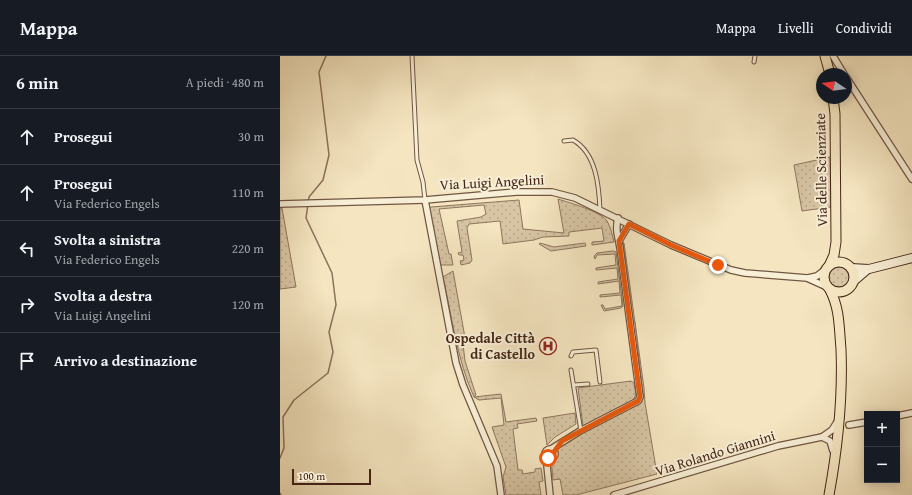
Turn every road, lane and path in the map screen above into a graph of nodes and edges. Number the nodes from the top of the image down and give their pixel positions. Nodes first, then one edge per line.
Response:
1 (412, 56) edge
2 (755, 56) edge
3 (825, 56) edge
4 (833, 56) edge
5 (754, 62) dead end
6 (828, 68) edge
7 (840, 68) edge
8 (852, 86) edge
9 (834, 104) edge
10 (564, 141) dead end
11 (912, 179) edge
12 (425, 200) junction
13 (280, 204) edge
14 (600, 210) junction
15 (618, 218) junction
16 (629, 224) junction
17 (619, 241) junction
18 (836, 242) junction
19 (912, 258) edge
20 (849, 266) junction
21 (827, 268) junction
22 (869, 269) junction
23 (807, 278) junction
24 (854, 281) junction
25 (828, 288) junction
26 (848, 289) junction
27 (839, 312) junction
28 (571, 356) dead end
29 (571, 370) dead end
30 (600, 382) dead end
31 (588, 384) dead end
32 (574, 385) junction
33 (842, 404) junction
34 (912, 413) edge
35 (900, 415) edge
36 (864, 423) edge
37 (849, 426) dead end
38 (581, 430) junction
39 (822, 437) junction
40 (832, 474) junction
41 (501, 495) edge
42 (550, 495) edge
43 (614, 495) edge
44 (829, 495) edge

1 - 12 lane
2 - 5 lane
3 - 6 main road
4 - 7 street
8 - 11 street
9 - 18 main road, Via delle Scienziate
10 - 14 lane
12 - 13 street, Via Luigi Angelini
12 - 14 street, Via Luigi Angelini
12 - 41 street
14 - 15 street, Via Luigi Angelini
15 - 16 street, Via Luigi Angelini
15 - 17 street
16 - 17 street
16 - 23 street, Via Luigi Angelini
17 - 38 street
18 - 20 main road, Via delle Scienziate
18 - 21 main road, Via delle Scienziate
19 - 22 main road
20 - 21 main road
20 - 22 main road
20 - 24 main road
21 - 23 street, Via Luigi Angelini
21 - 25 main road
22 - 24 main road
23 - 25 street, Via Luigi Angelini
24 - 26 main road
25 - 26 main road
25 - 27 main road
26 - 27 main road
27 - 33 main road
28 - 30 lane
29 - 32 lane
31 - 32 lane
32 - 38 lane
33 - 39 street
33 - 40 main road
34 - 35 street
36 - 37 street
38 - 42 street
39 - 40 street
39 - 43 street, Via Rolando Giannini
40 - 44 main road

